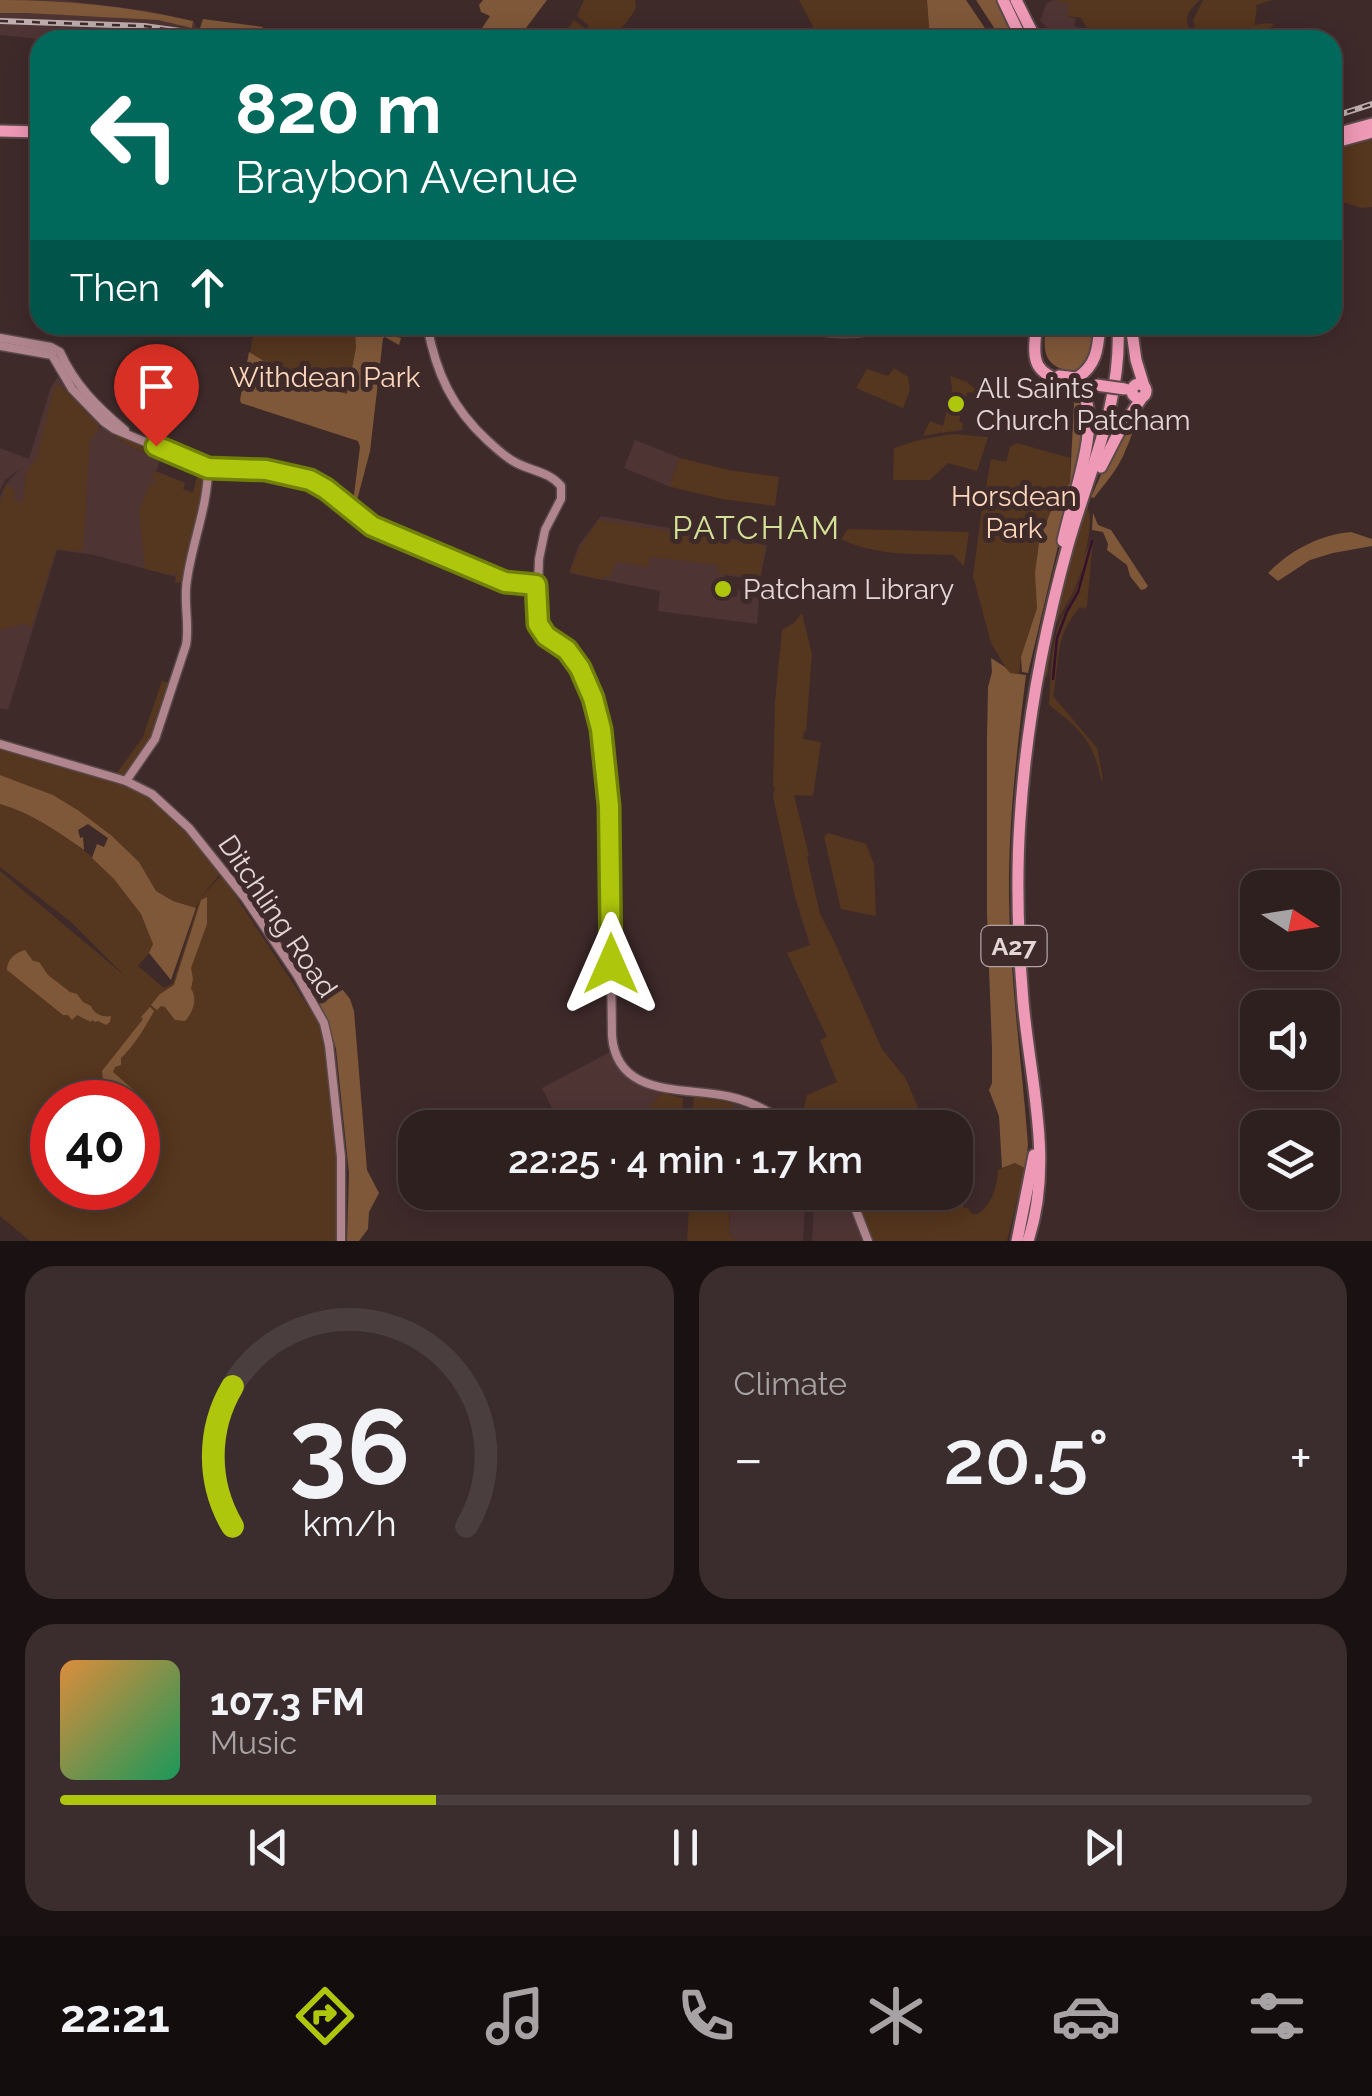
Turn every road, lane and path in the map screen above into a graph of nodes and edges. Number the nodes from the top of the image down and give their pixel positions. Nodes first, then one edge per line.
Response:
1 (1010, 0) edge
2 (1019, 30) edge
3 (1027, 30) edge
4 (1372, 124) edge
5 (0, 131) edge
6 (30, 132) edge
7 (1342, 132) edge
8 (1372, 132) edge
9 (1342, 140) edge
10 (430, 335) edge
11 (1038, 335) edge
12 (1040, 335) edge
13 (1099, 335) edge
14 (1114, 335) edge
15 (1115, 335) edge
16 (1132, 335) edge
17 (0, 342) edge
18 (1097, 350) junction
19 (1058, 376) junction
20 (1083, 384) junction
21 (1135, 391) junction
22 (208, 468) junction
23 (1062, 546) junction
24 (1064, 564) junction
25 (536, 585) junction
26 (0, 744) edge
27 (126, 781) junction
28 (766, 1110) edge
29 (856, 1210) edge
30 (341, 1241) edge
31 (868, 1241) edge
32 (1025, 1241) edge

1 - 2 highway
1 - 3 highway
4 - 7 highway
5 - 6 highway
8 - 9 highway
10 - 25 street
11 - 20 highway
12 - 19 highway
13 - 18 highway
14 - 23 highway, A27
15 - 24 highway, A27
16 - 21 highway
17 - 22 street
18 - 19 highway
18 - 20 highway
19 - 20 highway
20 - 21 highway, bridge
20 - 23 highway, A27
21 - 24 highway, A27
22 - 25 street
22 - 27 street
23 - 32 highway, A27
24 - 32 highway, A27
25 - 28 street
26 - 27 street, Ditchling Road
27 - 30 street, Ditchling Road
29 - 31 street

